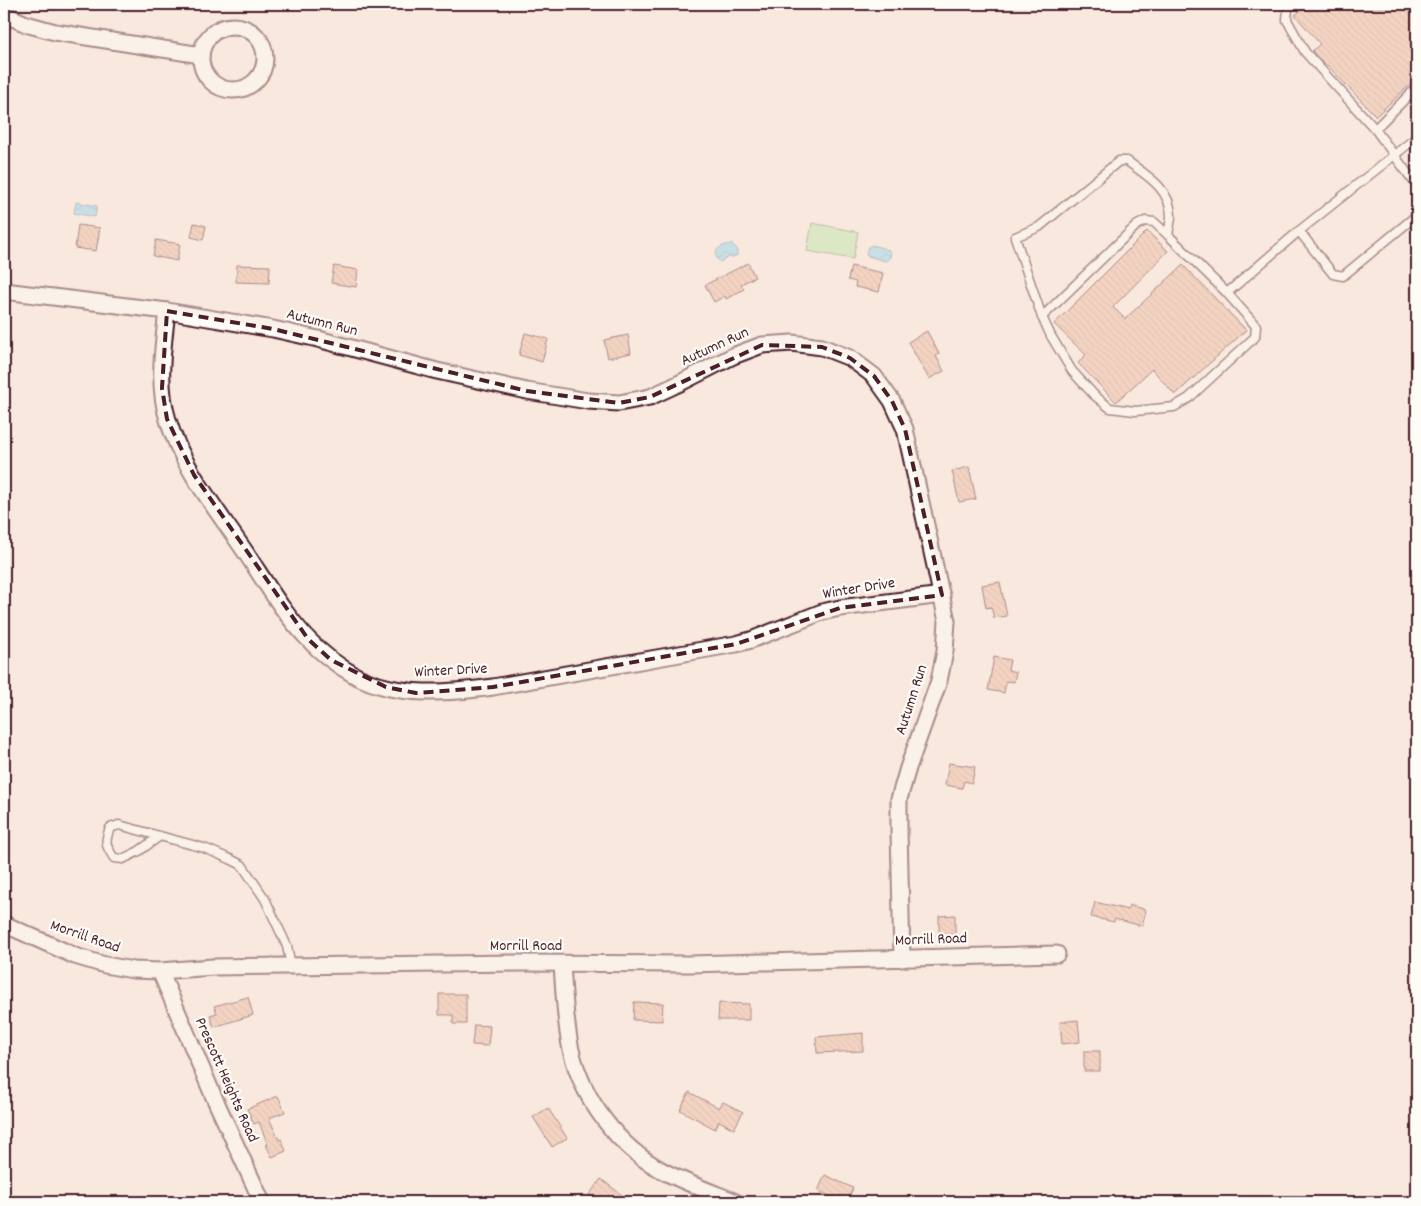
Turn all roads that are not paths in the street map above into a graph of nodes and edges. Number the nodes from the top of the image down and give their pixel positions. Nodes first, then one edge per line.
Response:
1 (1292, 4) edge
2 (4, 14) edge
3 (201, 56) junction
4 (1417, 88) edge
5 (1375, 129) junction
6 (1417, 137) edge
7 (1394, 155) junction
8 (1417, 186) edge
9 (1417, 215) edge
10 (1299, 231) junction
11 (1168, 235) junction
12 (4, 291) edge
13 (1227, 293) junction
14 (167, 311) junction
15 (1042, 317) junction
16 (942, 595) junction
17 (160, 836) junction
18 (4, 924) edge
19 (1057, 954) dead end
20 (902, 959) junction
21 (562, 964) junction
22 (291, 966) junction
23 (160, 971) junction
24 (262, 1202) edge
25 (736, 1202) edge

1 - 5 lane
2 - 3 street
3 - 3 street
4 - 5 lane
5 - 7 lane
6 - 7 lane
7 - 8 lane
7 - 10 lane
9 - 10 lane
10 - 13 lane
11 - 13 lane
11 - 15 lane
11 - 15 lane
12 - 14 street, Autumn Run
13 - 15 lane
14 - 16 street, Autumn Run
14 - 16 street, Winter Drive
16 - 20 street, Autumn Run
17 - 17 lane
17 - 22 lane
18 - 23 street, Morrill Road
19 - 20 street, Morrill Road
20 - 21 street, Morrill Road
21 - 22 street, Morrill Road
21 - 25 street
22 - 23 street, Morrill Road
23 - 24 street, Prescott Heights Road

